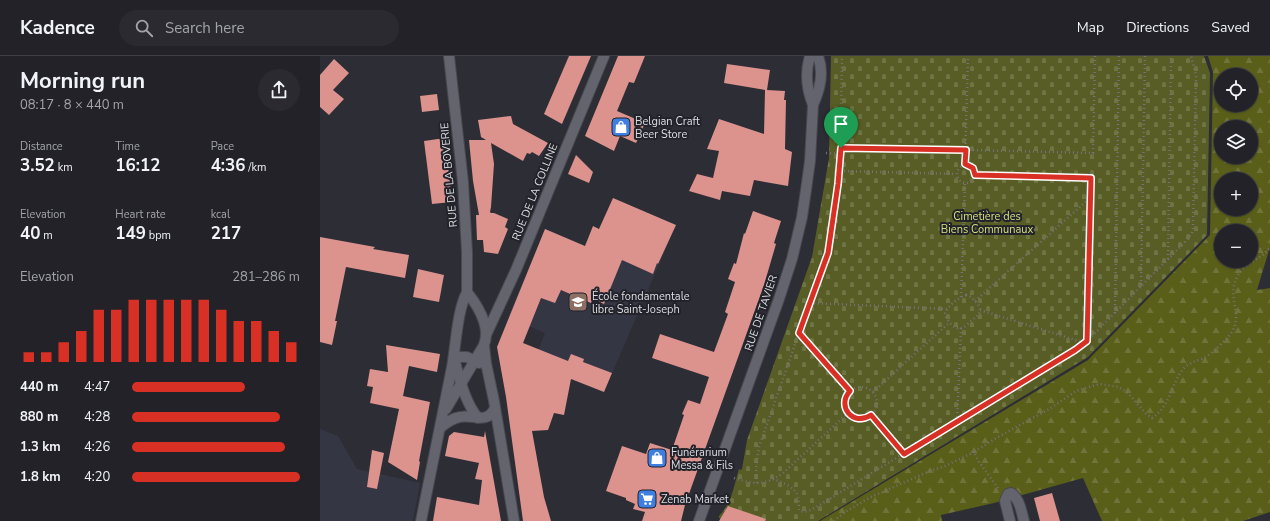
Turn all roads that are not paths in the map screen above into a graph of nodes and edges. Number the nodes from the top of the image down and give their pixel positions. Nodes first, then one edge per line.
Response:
1 (449, 56) edge
2 (604, 56) edge
3 (810, 56) edge
4 (818, 56) edge
5 (813, 105) junction
6 (467, 292) junction
7 (485, 340) junction
8 (454, 357) junction
9 (474, 360) junction
10 (488, 372) junction
11 (462, 382) junction
12 (495, 408) junction
13 (442, 416) junction
14 (478, 418) junction
15 (440, 428) junction
16 (421, 521) edge
17 (514, 521) edge
18 (699, 521) edge
19 (1010, 521) edge
20 (1024, 521) edge

1 - 6 street, RUE DE LA BOVERIE
2 - 7 street, RUE DE LA COLLINE
3 - 5 street, RUE DE TAVIER
4 - 5 street, RUE DE TAVIER
5 - 18 street, RUE DE TAVIER
6 - 7 street
6 - 8 street
7 - 9 street, RUE DE LA COLLINE
7 - 10 street
8 - 9 street
8 - 11 street
8 - 13 street
9 - 10 street
9 - 11 street, RUE DE LA COLLINE
10 - 12 street
11 - 13 street, RUE DE LA COLLINE
11 - 14 street
12 - 14 street
12 - 17 street
13 - 15 street
14 - 15 street
15 - 16 street
19 - 20 street

